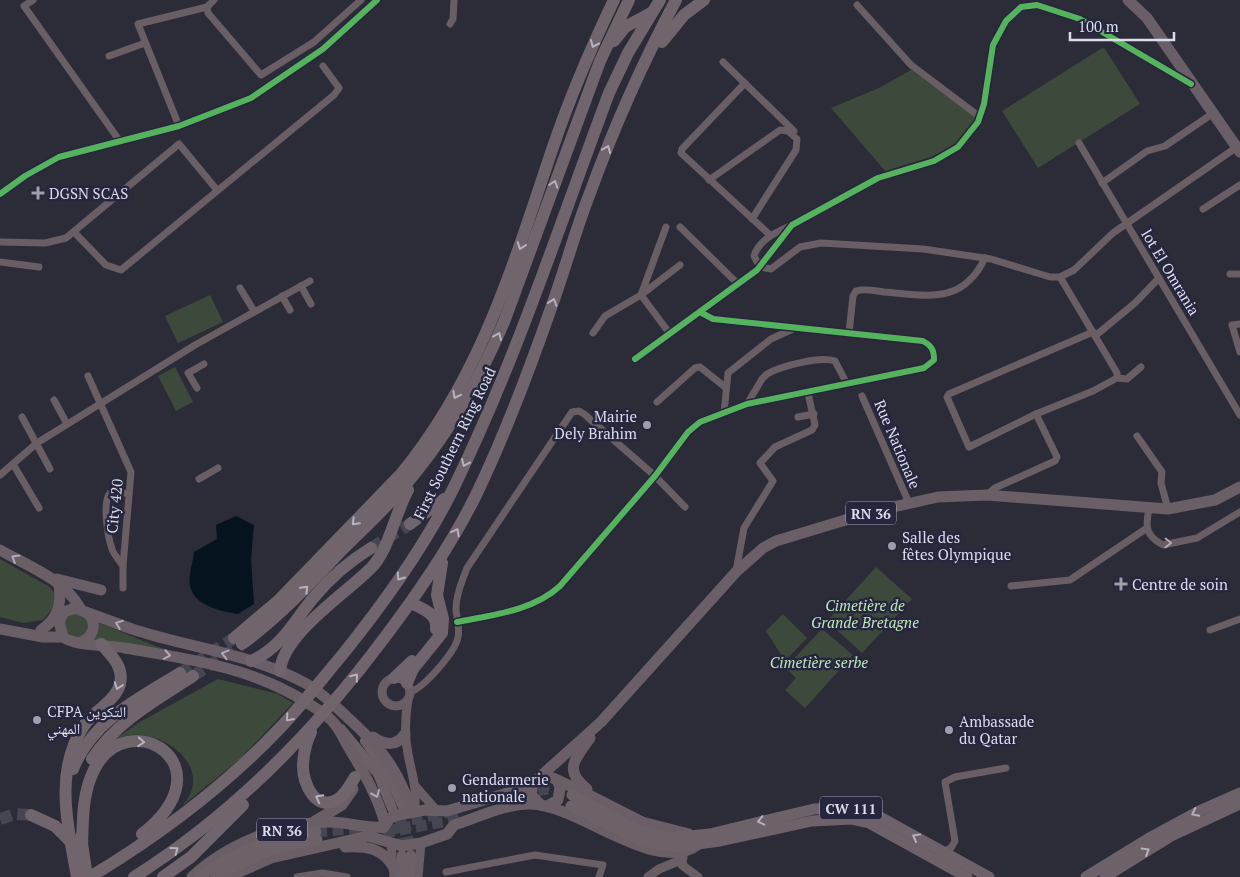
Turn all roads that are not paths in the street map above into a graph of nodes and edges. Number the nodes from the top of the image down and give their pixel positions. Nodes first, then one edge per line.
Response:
1 (34, 0) edge
2 (214, 0) edge
3 (361, 0) edge
4 (377, 0) edge
5 (454, 0) edge
6 (614, 0) edge
7 (629, 0) edge
8 (651, 0) edge
9 (660, 0) edge
10 (676, 0) edge
11 (704, 0) edge
12 (1128, 0) edge
13 (1035, 2) edge
14 (857, 5) dead end
15 (207, 7) junction
16 (648, 18) junction
17 (450, 24) dead end
18 (145, 43) junction
19 (109, 56) dead end
20 (600, 61) junction
21 (723, 62) dead end
22 (323, 66) dead end
23 (640, 72) junction
24 (744, 83) junction
25 (1191, 84) junction
26 (1212, 114) junction
27 (980, 117) junction
28 (179, 126) junction
29 (794, 131) dead end
30 (119, 140) junction
31 (1079, 143) dead end
32 (1238, 150) edge
33 (709, 180) junction
34 (1102, 183) junction
35 (1240, 185) edge
36 (217, 190) junction
37 (0, 194) edge
38 (1203, 209) dead end
39 (752, 219) junction
40 (1125, 224) junction
41 (792, 225) junction
42 (666, 227) dead end
43 (680, 227) dead end
44 (74, 232) junction
45 (770, 235) junction
46 (0, 242) edge
47 (985, 258) junction
48 (0, 262) edge
49 (680, 265) dead end
50 (39, 267) dead end
51 (760, 267) junction
52 (1230, 274) dead end
53 (1240, 274) edge
54 (1060, 277) junction
55 (1158, 278) junction
56 (310, 281) dead end
57 (738, 284) junction
58 (301, 286) junction
59 (240, 288) dead end
60 (641, 295) junction
61 (282, 296) junction
62 (311, 304) dead end
63 (290, 310) dead end
64 (254, 311) junction
65 (700, 312) junction
66 (1240, 324) edge
67 (795, 328) junction
68 (593, 333) dead end
69 (849, 333) junction
70 (670, 334) junction
71 (1094, 334) junction
72 (1240, 352) edge
73 (636, 359) dead end
74 (204, 364) dead end
75 (1142, 367) dead end
76 (88, 376) dead end
77 (1117, 378) junction
78 (847, 384) junction
79 (725, 387) junction
80 (197, 388) dead end
81 (808, 393) junction
82 (862, 396) dead end
83 (54, 400) dead end
84 (102, 402) junction
85 (657, 402) dead end
86 (747, 404) junction
87 (724, 413) junction
88 (814, 414) junction
89 (1036, 414) junction
90 (1240, 415) edge
91 (22, 417) dead end
92 (798, 417) dead end
93 (67, 424) junction
94 (1137, 436) dead end
95 (37, 442) junction
96 (13, 464) junction
97 (421, 466) junction
98 (218, 468) dead end
99 (50, 469) dead end
100 (0, 475) edge
101 (655, 476) junction
102 (199, 479) dead end
103 (1240, 487) edge
104 (452, 490) junction
105 (129, 493) junction
106 (987, 495) junction
107 (909, 503) junction
108 (685, 506) dead end
109 (39, 508) dead end
110 (1149, 509) junction
111 (1168, 509) junction
112 (1240, 512) edge
113 (410, 524) tunnel mouth
114 (1148, 528) junction
115 (371, 548) tunnel mouth
116 (0, 550) edge
117 (444, 554) junction
118 (123, 566) junction
119 (736, 572) junction
120 (43, 574) junction
121 (59, 585) junction
122 (1011, 586) dead end
123 (123, 588) dead end
124 (101, 590) dead end
125 (411, 603) junction
126 (84, 610) junction
127 (1240, 619) edge
128 (457, 622) junction
129 (0, 623) edge
130 (0, 629) edge
131 (41, 630) junction
132 (1210, 630) dead end
133 (61, 632) junction
134 (78, 643) junction
135 (101, 644) junction
136 (251, 661) junction
137 (280, 671) junction
138 (180, 672) tunnel mouth
139 (193, 676) tunnel mouth
140 (394, 678) junction
141 (408, 691) junction
142 (392, 706) junction
143 (345, 716) junction
144 (333, 722) junction
145 (601, 722) junction
146 (312, 728) junction
147 (405, 730) junction
148 (367, 734) junction
149 (582, 738) junction
150 (350, 750) junction
151 (280, 761) junction
152 (1006, 768) dead end
153 (543, 776) junction
154 (355, 777) junction
155 (557, 781) junction
156 (531, 786) junction
157 (416, 787) junction
158 (1240, 794) edge
159 (604, 803) junction
160 (569, 804) junction
161 (1240, 804) edge
162 (544, 805) junction
163 (66, 808) junction
164 (441, 810) junction
165 (413, 812) junction
166 (31, 815) tunnel mouth
167 (384, 825) junction
168 (450, 830) junction
169 (317, 835) junction
170 (698, 840) junction
171 (388, 842) junction
172 (421, 843) junction
173 (75, 846) junction
174 (944, 852) junction
175 (683, 856) junction
176 (107, 867) junction
177 (446, 872) dead end
178 (397, 874) edge
179 (313, 876) edge
180 (77, 877) edge
181 (89, 877) edge
182 (134, 877) edge
183 (163, 877) edge
184 (192, 877) edge
185 (200, 877) edge
186 (216, 877) edge
187 (228, 877) edge
188 (297, 877) edge
189 (347, 877) edge
190 (410, 877) edge
191 (418, 877) edge
192 (599, 877) edge
193 (648, 877) edge
194 (698, 877) edge
195 (967, 877) edge
196 (989, 877) edge
197 (1086, 877) edge
198 (1105, 877) edge

1 - 30 street
2 - 15 street
3 - 15 street
4 - 28 street
5 - 17 street
6 -> 97 highway
7 - 20 highway
8 - 16 highway
9 - 16 highway, First Southern Ring Road
10 - 20 highway
10 - 23 highway
11 - 23 highway
12 - 25 main road
13 - 25 street
13 - 27 street
14 - 27 street
15 - 18 street
16 -> 104 highway, First Southern Ring Road
18 - 19 street
18 - 28 street
97 -> 20 highway
21 - 24 street
22 - 36 street
117 -> 23 highway
24 - 29 street
24 - 33 street
25 - 26 main road
26 - 32 main road
26 - 34 street
27 - 41 street
28 - 30 street
30 - 37 street
31 - 34 street, lot El Omrania
32 - 40 street
33 - 39 street
33 - 39 street
34 - 40 street, lot El Omrania
35 - 38 street
36 - 44 street
36 - 44 street
39 - 45 street
40 - 54 street
40 - 55 street, lot El Omrania
41 - 45 street
41 - 51 street
42 - 60 street
43 - 57 street
44 - 46 street
45 - 51 street
47 - 51 street
47 - 54 street
47 - 69 street
48 - 50 street
49 - 60 street
51 - 57 street
52 - 53 street
54 - 71 street
55 - 71 street
55 - 90 street, lot El Omrania
56 - 58 street
57 - 65 street
58 - 61 street
58 - 62 street
59 - 64 street
60 - 68 street
60 - 70 street
61 - 63 street
61 - 64 street
64 - 84 street
65 - 67 street
65 - 70 street
66 - 72 street
67 - 69 street
67 - 79 street
69 - 78 street
70 - 73 street
71 - 77 street
71 - 89 street
74 - 80 street
75 - 77 street
76 - 84 street, City 420
77 - 89 street
78 - 81 street
78 - 86 street
79 - 85 street
79 - 87 street
81 - 86 street
81 - 88 street
82 - 107 street, Rue Nationale
83 - 93 street
84 - 93 street
84 - 105 street, City 420
86 - 87 street
87 - 101 street
88 - 92 street
88 - 119 street
89 - 106 street
91 - 95 street
93 - 95 street
94 - 111 street
95 - 96 street
95 - 99 street
96 - 100 street
96 - 109 street
97 - 137 highway
98 - 102 street
101 - 108 street
101 - 128 street
101 - 128 street
103 - 111 main road, RN 36
104 - 113 highway
104 -> 176 highway, First Southern Ring Road
105 - 118 street, City 420
105 - 118 street
106 - 107 main road, RN 36
106 - 110 main road, RN 36
107 - 119 main road, RN 36
110 - 111 main road, RN 36
110 - 114 street
114 -> 112 street
114 - 122 street
115 - 136 highway
120 -> 116 main road
117 - 125 highway
117 - 141 highway
118 - 123 street, City 420
119 - 145 main road, RN 36
120 - 121 main road
120 - 124 main road
121 - 126 main road
121 - 131 main road
125 - 140 highway
146 -> 125 highway
126 - 133 main road
126 - 134 main road
136 -> 126 main road
127 - 132 street
128 - 141 street
129 - 131 main road
130 - 133 main road
131 - 133 main road
133 - 134 main road
134 - 135 main road
135 -> 144 main road
135 -> 163 highway
136 - 137 main road
137 - 143 main road
138 - 163 highway
139 - 173 highway
140 - 141 street
140 - 142 street
141 - 142 street
141 - 147 street
142 - 147 street
143 - 144 main road
143 - 148 main road
144 - 150 main road
145 - 149 main road, RN 36
145 - 159 main road
146 - 151 highway
154 -> 146 highway
147 - 148 main road
147 - 157 street
148 - 165 main road
149 - 153 main road, RN 36
149 - 155 main road, RN 36
150 - 154 main road
150 -> 167 main road
182 -> 151 highway
151 - 183 highway
152 - 174 street
153 - 155 main road
153 - 156 main road
154 - 169 main road
155 - 159 main road
155 - 162 main road
156 - 162 main road
156 - 164 main road
157 - 164 street
157 - 165 street
158 -> 197 highway
159 - 170 main road
160 - 162 main road
160 - 168 main road
160 - 170 highway, CW 111
160 - 175 main road
198 -> 161 highway
162 - 168 main road
163 - 173 highway
164 - 165 main road
164 - 168 main road
165 - 167 main road
166 - 173 highway
167 - 169 main road, RN 36
167 - 171 main road
168 - 172 main road
169 - 171 main road, RN 36
169 - 178 main road
169 - 184 main road, RN 36
169 - 185 highway
169 - 186 highway
169 - 187 main road, RN 36
174 -> 170 highway, CW 111
170 - 175 main road
170 - 195 highway, CW 111
171 - 172 main road
171 - 178 street
172 - 191 street
173 -> 176 highway
173 - 180 highway
173 - 181 highway
174 - 196 highway, CW 111
175 - 193 street
175 - 194 street
176 - 181 highway, First Southern Ring Road
177 - 192 street
178 - 190 main road
179 - 188 street
179 - 189 street

